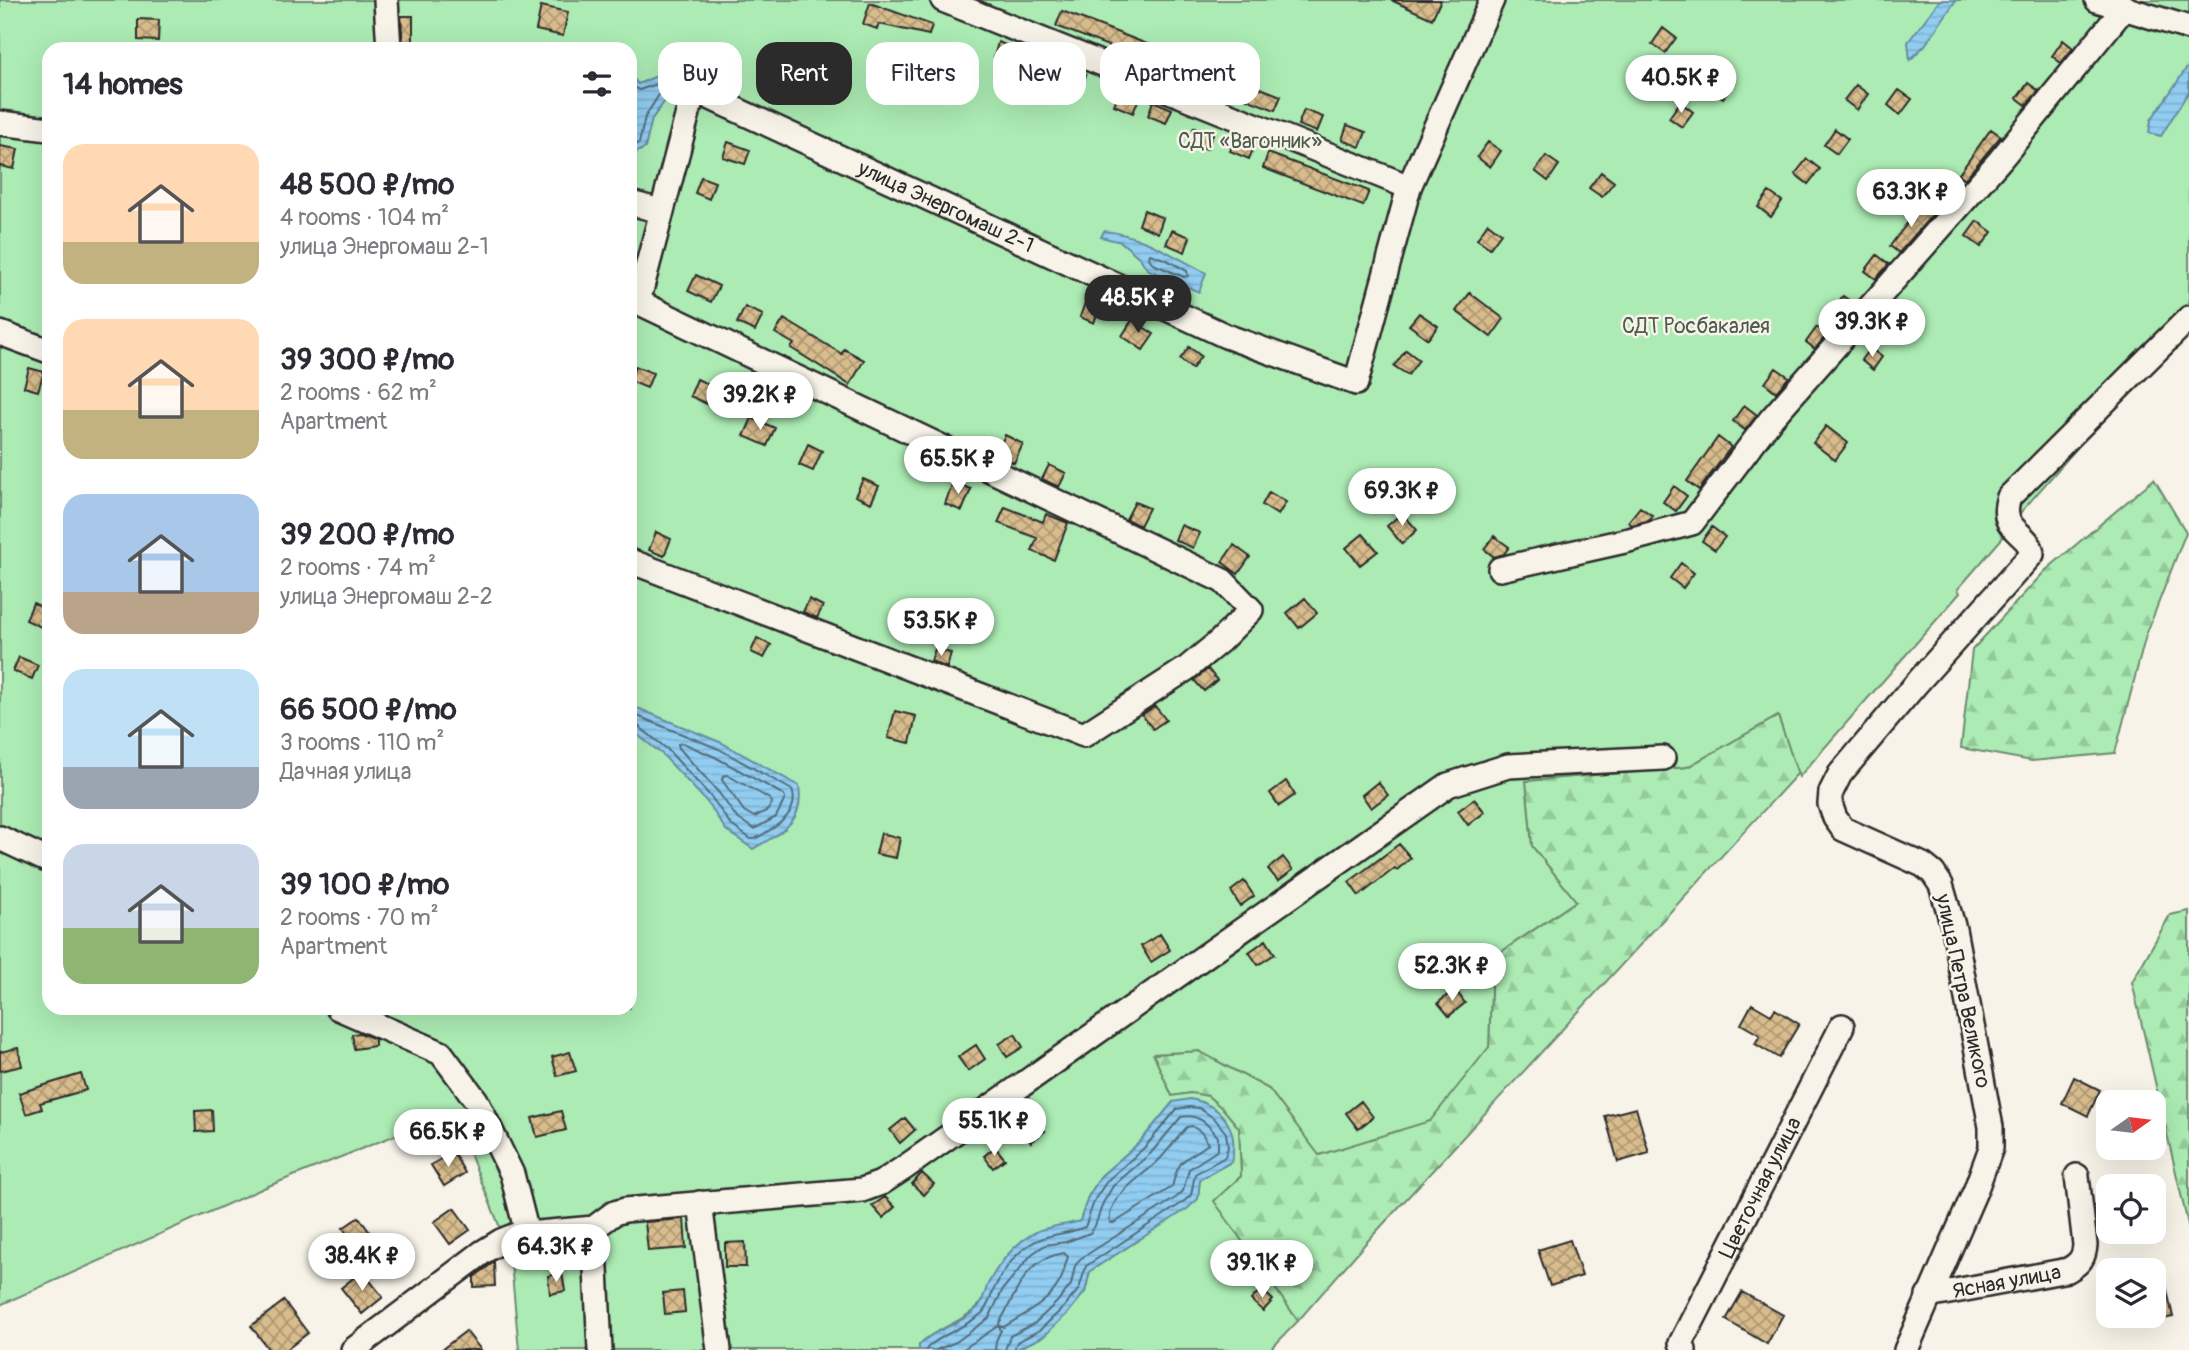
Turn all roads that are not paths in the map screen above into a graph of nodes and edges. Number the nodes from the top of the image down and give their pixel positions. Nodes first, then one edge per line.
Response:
1 (386, 0) edge
2 (943, 0) edge
3 (1492, 0) edge
4 (2098, 0) edge
5 (2125, 8) junction
6 (2189, 28) edge
7 (389, 42) edge
8 (0, 123) edge
9 (42, 128) edge
10 (1409, 187) junction
11 (637, 205) edge
12 (661, 211) junction
13 (2189, 318) edge
14 (0, 333) edge
15 (42, 348) edge
16 (637, 564) edge
17 (1500, 569) dead end
18 (1663, 758) dead end
19 (0, 838) edge
20 (42, 858) edge
21 (354, 1015) edge
22 (1842, 1026) dead end
23 (2077, 1176) dead end
24 (700, 1202) junction
25 (594, 1228) junction
26 (527, 1233) junction
27 (1928, 1296) junction
28 (353, 1350) edge
29 (600, 1350) edge
30 (719, 1350) edge
31 (1684, 1350) edge
32 (1906, 1350) edge

1 - 7 street
2 - 10 street
3 - 10 street
4 - 5 street
5 - 6 street
5 - 17 street
8 - 9 street
10 - 12 street, улица Энергомаш 2-1
11 - 12 street
12 - 16 street
13 - 27 street, улица Петра Великого
14 - 15 street
18 - 24 street
19 - 20 street
21 - 26 street
22 - 31 street, Цветочная улица
23 - 27 street, Ясная улица
24 - 25 street
24 - 30 street
25 - 26 street
25 - 29 street
26 - 28 street
27 - 32 street, улица Петра Великого

